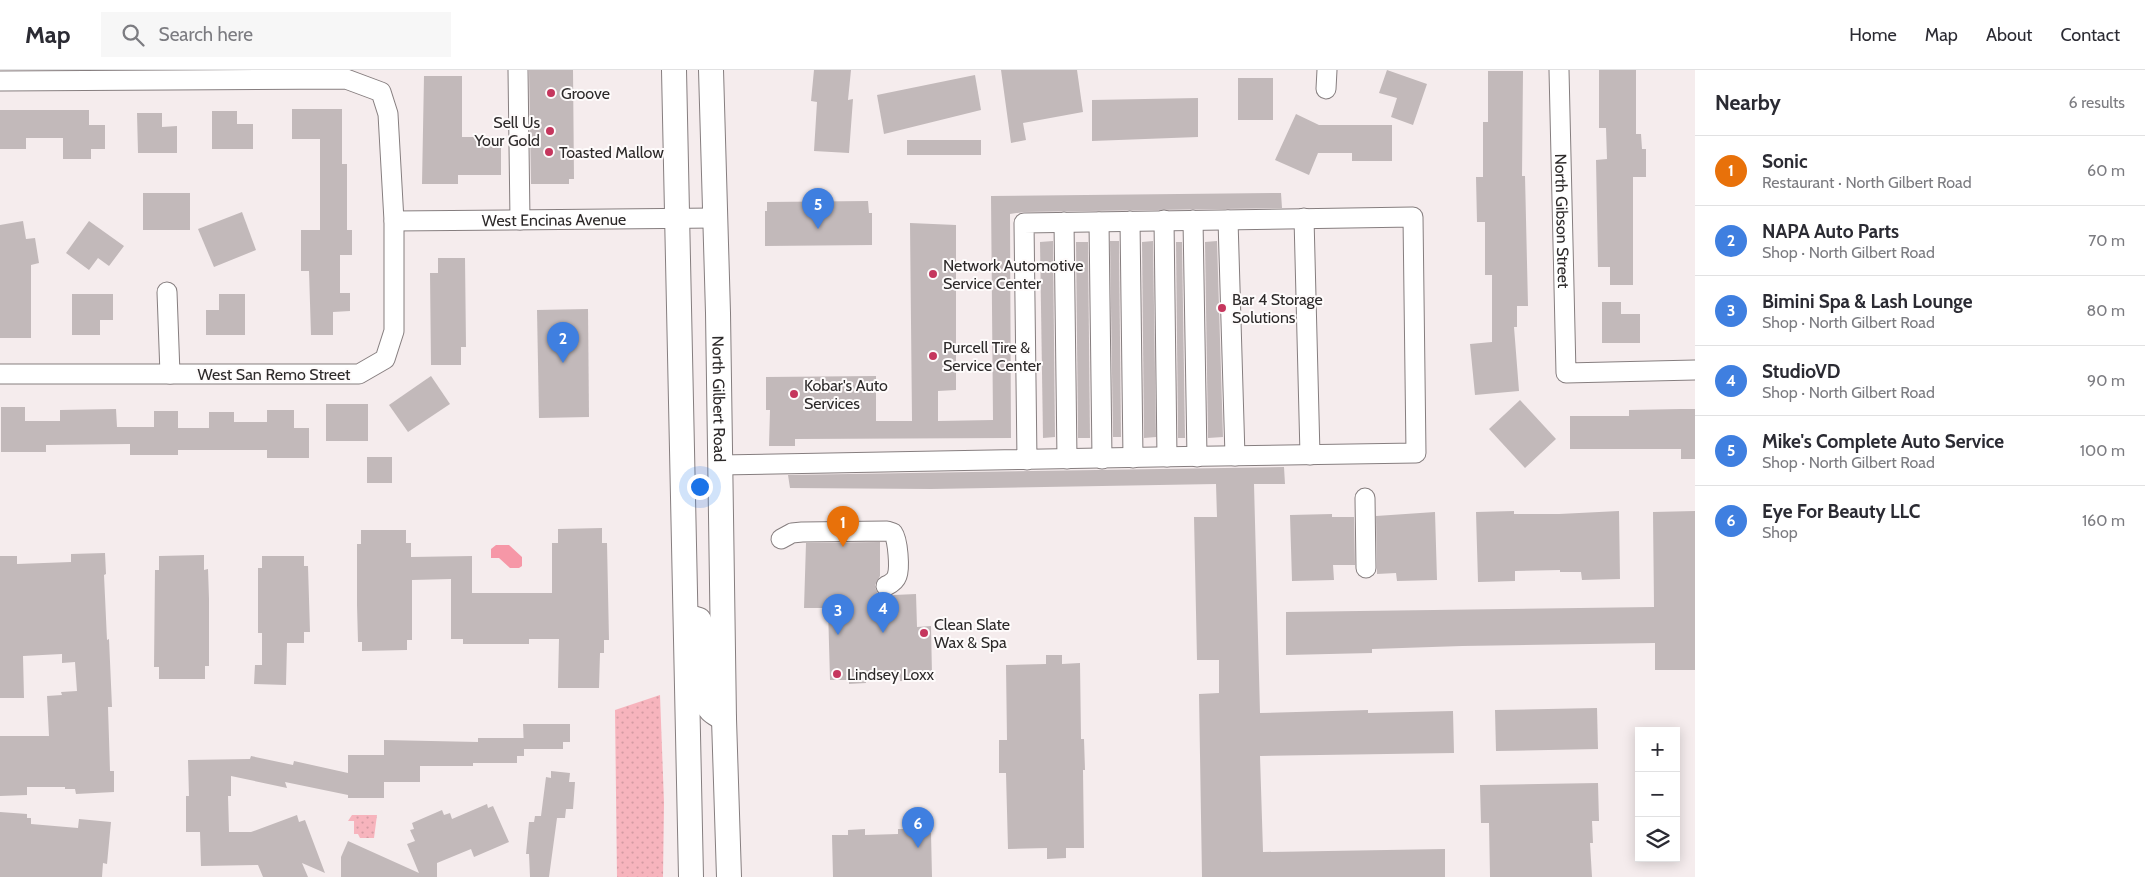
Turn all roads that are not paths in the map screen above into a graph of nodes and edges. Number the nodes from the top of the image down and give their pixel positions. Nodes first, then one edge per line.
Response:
1 (518, 70) edge
2 (674, 70) edge
3 (711, 70) edge
4 (1327, 70) edge
5 (1559, 70) edge
6 (0, 80) edge
7 (1326, 89) dead end
8 (678, 218) junction
9 (715, 218) junction
10 (1304, 218) junction
11 (520, 220) junction
12 (1164, 220) junction
13 (1193, 220) junction
14 (1228, 220) junction
15 (394, 221) junction
16 (1130, 221) junction
17 (1064, 222) junction
18 (1099, 222) junction
19 (167, 292) dead end
20 (1695, 370) edge
21 (0, 374) edge
22 (170, 374) junction
23 (1310, 455) junction
24 (1235, 456) junction
25 (1167, 457) junction
26 (1197, 457) junction
27 (1133, 458) junction
28 (1067, 459) junction
29 (1102, 459) junction
30 (1027, 460) junction
31 (720, 465) junction
32 (1365, 498) dead end
33 (781, 539) dead end
34 (1366, 568) dead end
35 (886, 586) dead end
36 (686, 616) junction
37 (724, 719) junction
38 (691, 877) edge
39 (729, 877) edge

1 - 11 street
2 - 8 main road
3 - 9 main road, North Gilbert Road
4 - 7 street
5 - 20 street, North Gibson Street
6 - 15 street, West San Remo Street
8 - 9 street, West Encinas Avenue
8 - 11 street, West Encinas Avenue
8 - 36 main road
9 - 31 main road, North Gilbert Road
10 - 14 street
10 - 23 street
10 - 23 street
11 - 15 street, West Encinas Avenue
12 - 13 street
12 - 16 street
12 - 25 street
13 - 14 street
13 - 26 street
14 - 24 street
15 - 22 street, West San Remo Street
16 - 18 street
16 - 27 street
17 - 18 street
17 - 28 street
17 - 30 street
18 - 29 street
19 - 22 street
21 - 22 street, West San Remo Street
23 - 24 street
24 - 26 street
25 - 26 street
25 - 27 street
27 - 29 street
28 - 29 street
28 - 30 street
30 - 31 street
31 - 37 main road, North Gilbert Road
32 - 34 street
33 - 35 street
36 - 37 main road
36 - 38 main road
37 - 39 main road, North Gilbert Road

